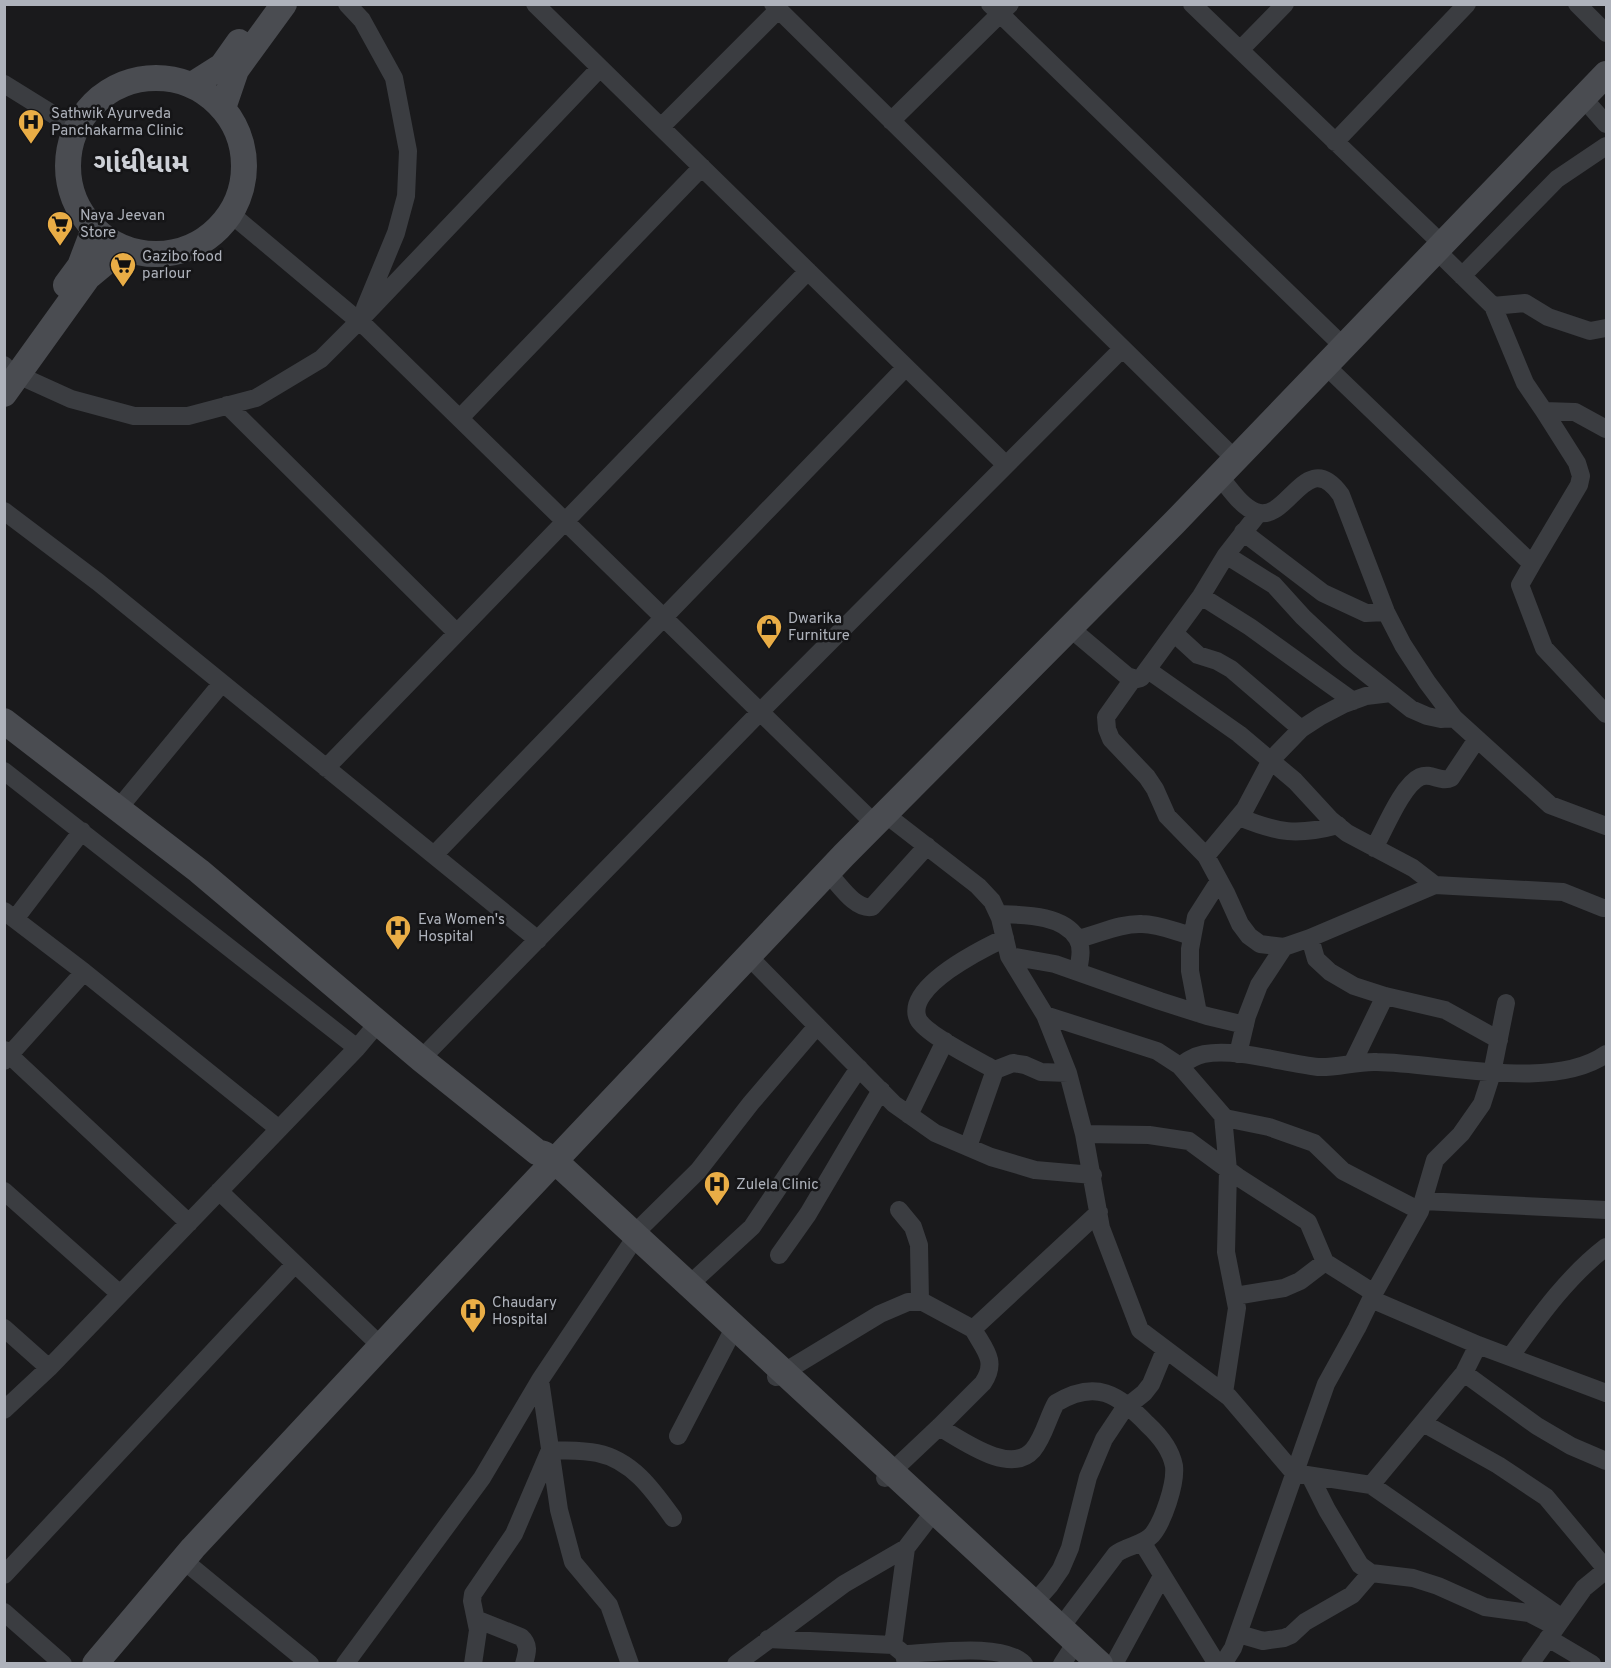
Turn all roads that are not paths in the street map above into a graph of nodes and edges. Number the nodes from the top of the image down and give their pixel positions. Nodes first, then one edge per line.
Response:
1 (266, 4) edge
2 (284, 4) edge
3 (347, 4) edge
4 (536, 4) edge
5 (1192, 4) edge
6 (1285, 4) edge
7 (1467, 4) edge
8 (1577, 4) edge
9 (775, 7) edge
10 (1000, 8) edge
11 (1606, 33) edge
12 (1239, 50) junction
13 (600, 68) junction
14 (1606, 74) edge
15 (4, 84) edge
16 (192, 85) junction
17 (1584, 99) junction
18 (223, 108) junction
19 (891, 121) junction
20 (1606, 124) edge
21 (661, 127) junction
22 (75, 128) junction
23 (1335, 142) junction
24 (1606, 146) edge
25 (702, 167) junction
26 (231, 214) junction
27 (94, 229) junction
28 (123, 248) junction
29 (1440, 248) junction
30 (808, 271) junction
31 (1462, 276) junction
32 (1492, 306) junction
33 (359, 321) junction
34 (1606, 328) edge
35 (1344, 347) junction
36 (1122, 349) junction
37 (1326, 366) junction
38 (906, 367) junction
39 (8, 374) edge
40 (227, 405) junction
41 (1544, 411) junction
42 (460, 418) junction
43 (1606, 429) edge
44 (1006, 465) junction
45 (1227, 468) junction
46 (4, 511) edge
47 (1258, 513) junction
48 (565, 522) junction
49 (1243, 532) junction
50 (1226, 555) junction
51 (1532, 564) junction
52 (1201, 596) junction
53 (1386, 612) junction
54 (664, 618) junction
55 (1070, 628) junction
56 (457, 633) junction
57 (1174, 633) junction
58 (1140, 674) junction
59 (222, 683) junction
60 (1391, 693) junction
61 (1353, 701) junction
62 (760, 712) junction
63 (1606, 714) edge
64 (1454, 718) junction
65 (4, 721) edge
66 (1301, 729) junction
67 (1477, 739) junction
68 (1271, 760) junction
69 (327, 768) junction
70 (4, 771) edge
71 (118, 809) junction
72 (1239, 817) junction
73 (880, 819) junction
74 (1338, 825) junction
75 (1606, 826) edge
76 (82, 831) junction
77 (927, 846) junction
78 (1374, 848) junction
79 (434, 855) junction
80 (1206, 856) junction
81 (828, 873) junction
82 (1219, 881) junction
83 (1435, 885) junction
84 (1606, 908) edge
85 (998, 914) junction
86 (10, 915) edge
87 (1192, 936) junction
88 (1005, 938) junction
89 (1310, 938) junction
90 (1078, 939) junction
91 (538, 940) junction
92 (1284, 947) junction
93 (1009, 956) junction
94 (749, 957) junction
95 (1078, 971) junction
96 (84, 972) junction
97 (1385, 996) junction
98 (1506, 1003) dead end
99 (1198, 1013) junction
100 (1045, 1015) junction
101 (378, 1023) junction
102 (1245, 1025) junction
103 (817, 1026) junction
104 (1499, 1040) junction
105 (945, 1041) junction
106 (357, 1048) junction
107 (1238, 1054) junction
108 (1606, 1054) edge
109 (6, 1055) edge
110 (421, 1059) junction
111 (1353, 1062) junction
112 (1180, 1066) junction
113 (859, 1068) junction
114 (995, 1070) junction
115 (1068, 1073) junction
116 (1492, 1073) junction
117 (881, 1090) junction
118 (909, 1115) junction
119 (1222, 1116) junction
120 (279, 1129) junction
121 (1084, 1134) junction
122 (968, 1147) junction
123 (547, 1160) junction
124 (1228, 1170) junction
125 (1093, 1175) junction
126 (4, 1191) edge
127 (219, 1191) junction
128 (1421, 1206) junction
129 (899, 1210) dead end
130 (1606, 1210) edge
131 (1099, 1212) junction
132 (189, 1223) junction
133 (632, 1239) junction
134 (1606, 1247) edge
135 (779, 1255) dead end
136 (1325, 1262) junction
137 (295, 1264) junction
138 (689, 1285) junction
139 (120, 1294) junction
140 (1235, 1296) junction
141 (1372, 1296) junction
142 (920, 1301) junction
143 (4, 1328) edge
144 (973, 1329) junction
145 (730, 1336) junction
146 (1478, 1345) junction
147 (381, 1346) junction
148 (1165, 1350) junction
149 (1510, 1356) junction
150 (49, 1368) junction
151 (1464, 1373) junction
152 (780, 1375) junction
153 (540, 1380) junction
154 (1224, 1393) junction
155 (1606, 1393) edge
156 (1128, 1404) junction
157 (4, 1410) edge
158 (1423, 1423) junction
159 (939, 1427) junction
160 (678, 1436) dead end
161 (550, 1450) junction
162 (1606, 1461) edge
163 (889, 1474) junction
164 (1302, 1475) junction
165 (1371, 1485) junction
166 (673, 1518) dead end
167 (929, 1518) junction
168 (1142, 1542) junction
169 (906, 1548) junction
170 (183, 1560) junction
171 (1606, 1570) edge
172 (1371, 1573) junction
173 (4, 1575) edge
174 (1162, 1576) junction
175 (1035, 1603) junction
176 (4, 1612) edge
177 (476, 1618) junction
178 (1555, 1628) junction
179 (1239, 1634) junction
180 (768, 1639) junction
181 (1070, 1651) edge
182 (901, 1654) edge
183 (739, 1663) edge
184 (63, 1664) edge
185 (94, 1664) edge
186 (310, 1664) edge
187 (345, 1664) edge
188 (473, 1664) edge
189 (524, 1664) edge
190 (630, 1664) edge
191 (1024, 1664) edge
192 (1100, 1664) edge
193 (1114, 1664) edge
194 (1217, 1664) edge
195 (1223, 1664) edge
196 (1530, 1664) edge
197 (1592, 1664) edge

1 - 16 street
2 - 18 street
3 - 33 street
4 - 13 street
5 - 12 street
6 - 12 street
7 - 23 street
8 - 11 street
9 - 19 street
9 - 21 street
10 - 19 street
10 - 35 street
12 - 23 street
13 - 21 street
13 - 33 street
14 - 17 street
15 - 22 street
16 - 18 street
16 - 22 street
17 - 20 street
17 - 29 street
18 - 26 street
19 - 36 street
21 - 25 street
22 - 27 street
23 - 29 street
24 - 31 street
25 - 30 street
25 - 42 street
26 - 28 street
26 - 33 street
27 - 28 street
27 - 39 street
28 - 39 street
29 - 31 street
29 - 35 street
30 - 38 street
30 - 48 street
31 - 32 street
32 - 34 street
32 - 41 street
33 - 40 street
33 - 42 street
35 - 37 street
36 - 44 street
36 - 45 street
37 - 45 street
37 - 51 street
38 - 44 street
38 - 54 street
39 - 40 street
40 - 56 street
41 - 43 street
41 - 51 street
42 - 48 street
44 - 62 street
45 - 47 street
45 - 55 street
46 - 59 street
47 - 49 street
47 - 53 street
48 - 54 street
48 - 56 street
49 - 50 street
49 - 53 street
50 - 52 street
50 - 60 street
51 - 63 street
52 - 57 street
52 - 61 street
53 - 64 street
54 - 62 street
54 - 79 street
55 - 58 street
55 - 73 street
56 - 69 street
57 - 58 street
57 - 66 street
58 - 68 street
58 - 80 street
59 - 69 street
59 - 71 street
60 - 61 street
60 - 64 street
61 - 66 street
62 - 73 street
62 - 91 street
64 - 67 street
65 - 71 street
66 - 68 street
67 - 75 street
67 - 78 street
68 - 72 street
68 - 74 street
69 - 79 street
70 - 76 street
71 - 101 street
72 - 74 street
72 - 80 street
73 - 77 street
73 - 81 street
74 - 78 street
76 - 86 street
76 - 106 street
77 - 81 street
77 - 85 street
78 - 83 street
79 - 91 street
80 - 82 street
81 - 94 street
82 - 87 street
82 - 92 street
83 - 84 street
83 - 89 street
85 - 88 street
85 - 90 street
86 - 96 street
87 - 90 street
87 - 99 street
88 - 93 street
88 - 105 street
89 - 92 street
89 - 97 street
90 - 95 street
91 - 110 street
92 - 102 street
93 - 95 street
93 - 100 street
94 - 103 street
94 - 123 street
95 - 99 street
96 - 109 street
96 - 120 street
97 - 104 street
97 - 111 street
98 - 104 street
99 - 102 street
100 - 112 street
100 - 115 street
101 - 106 street
101 - 110 street
102 - 107 street
103 - 113 street
103 - 133 street
104 - 116 street
105 - 114 street
105 - 118 street
106 - 120 street
107 - 111 street
107 - 112 street
108 - 116 street
109 - 132 street
110 - 123 street
111 - 116 street
112 - 119 street
113 - 117 street
113 - 138 street
114 - 115 street
114 - 122 street
115 - 121 street
116 - 128 street
117 - 118 street
117 - 135 street
118 - 122 street
119 - 124 street
119 - 128 street
120 - 127 street
121 - 124 street
121 - 125 street
122 - 125 street
123 - 133 street
123 - 147 street
124 - 136 street
124 - 140 street
125 - 131 street
126 - 139 street
127 - 132 street
127 - 137 street
128 - 130 street
128 - 141 street
129 - 142 street
131 - 144 street
131 - 148 street
132 - 139 street
133 - 138 street
133 - 145 street
133 - 153 street
134 - 149 street
136 - 140 street
136 - 141 street
137 - 147 street
137 - 173 street
138 - 152 street
139 - 150 street
140 - 154 street
141 - 146 street
141 - 164 street
142 - 144 street
142 - 152 street
143 - 150 street
144 - 159 street
145 - 152 street
145 - 160 street
146 - 149 street
146 - 151 street
147 - 170 street
148 - 154 street
148 - 156 street
149 - 155 street
150 - 157 street
151 - 158 street
151 - 162 street
152 - 163 street
153 - 161 street
153 - 187 street
154 - 164 street
156 - 159 street
156 - 168 street
156 - 175 street
158 - 165 street
158 - 171 street
159 - 163 street
161 - 166 street
161 - 177 street
161 - 190 street
163 - 167 street
163 - 175 street
164 - 165 street
164 - 172 street
164 - 179 street
165 - 178 street
167 - 169 street
167 - 181 street
168 - 174 street
168 - 181 street
169 - 180 street
169 - 182 street
170 - 185 street
170 - 186 street
171 - 178 street
172 - 178 street
172 - 179 street
174 - 193 street
174 - 194 street
175 - 181 street
176 - 184 street
177 - 188 street
177 - 189 street
178 - 196 street
178 - 197 street
179 - 195 street
180 - 182 street
180 - 183 street
181 - 192 street
182 - 191 street

